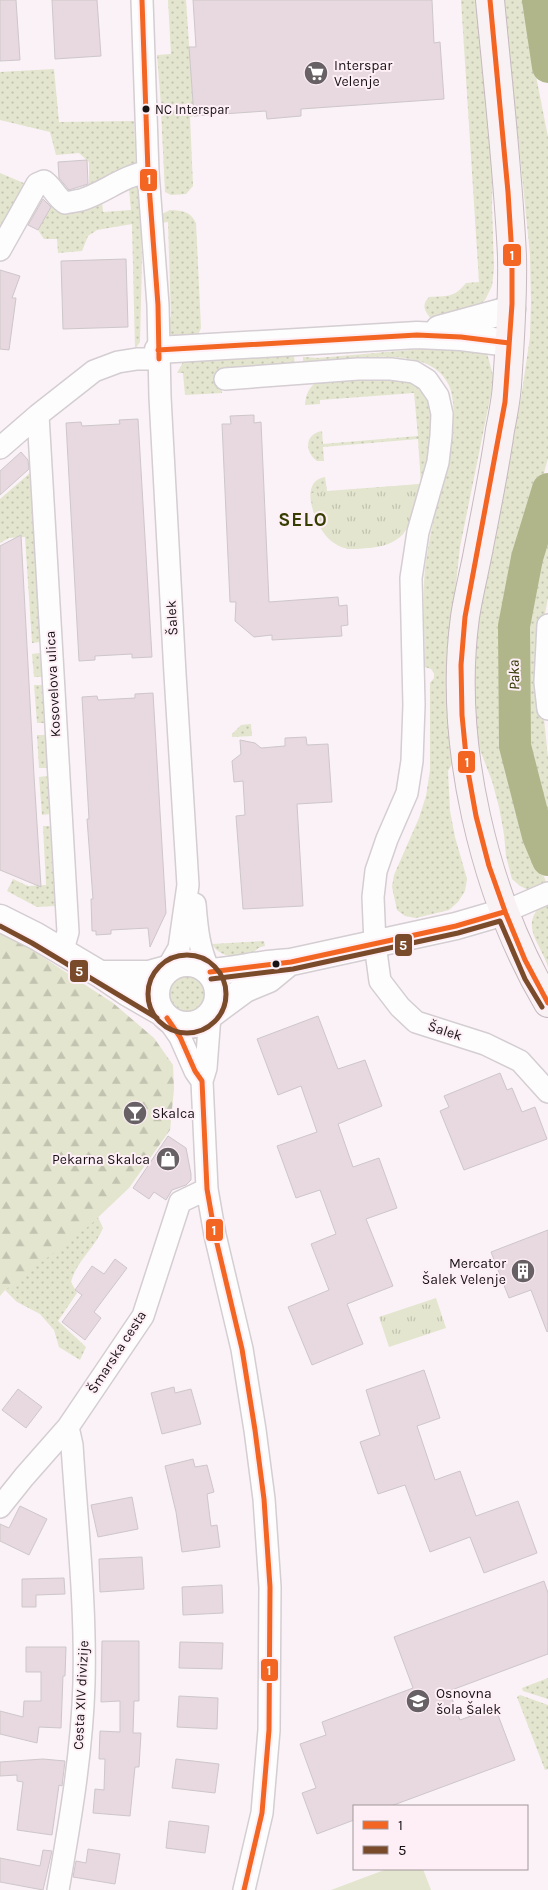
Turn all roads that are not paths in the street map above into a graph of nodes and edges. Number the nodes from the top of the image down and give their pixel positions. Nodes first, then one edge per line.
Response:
1 (142, 0) edge
2 (490, 0) edge
3 (148, 172) junction
4 (0, 250) edge
5 (512, 309) junction
6 (417, 335) junction
7 (509, 343) junction
8 (158, 355) junction
9 (225, 379) dead end
10 (38, 415) junction
11 (0, 448) edge
12 (548, 626) edge
13 (548, 709) edge
14 (188, 886) junction
15 (545, 895) edge
16 (504, 912) junction
17 (0, 918) edge
18 (375, 944) junction
19 (62, 953) junction
20 (291, 962) junction
21 (167, 969) junction
22 (210, 972) junction
23 (100, 974) junction
24 (548, 1003) edge
25 (164, 1015) junction
26 (210, 1015) junction
27 (202, 1081) junction
28 (548, 1092) edge
29 (208, 1189) junction
30 (68, 1427) junction
31 (0, 1507) edge
32 (58, 1890) edge
33 (244, 1890) edge

1 - 3 street, Šalek
2 - 5 main road
3 - 4 street
3 - 8 street, Šalek
5 - 6 street
5 - 7 main road
6 - 7 street
6 - 8 street
7 - 16 main road
8 - 10 street
8 - 14 street, Šalek
9 - 18 street, Šalek
10 - 11 street
10 - 19 street, Kosovelova ulica
12 - 13 street
14 - 21 street
14 - 22 street
15 - 16 street
16 - 18 street
16 - 24 main road
17 - 19 street
18 - 20 street
18 - 28 street, Šalek
19 - 23 street
20 - 22 street
20 - 26 street
21 - 22 street
21 - 23 street
21 - 25 street
22 - 26 street
23 - 25 street
25 - 26 street
25 - 27 street
26 - 27 street
27 - 29 street
29 - 30 street, Šmarska cesta
29 - 33 street
30 - 31 street, Šmarska cesta
30 - 32 street, Cesta XIV divizije

